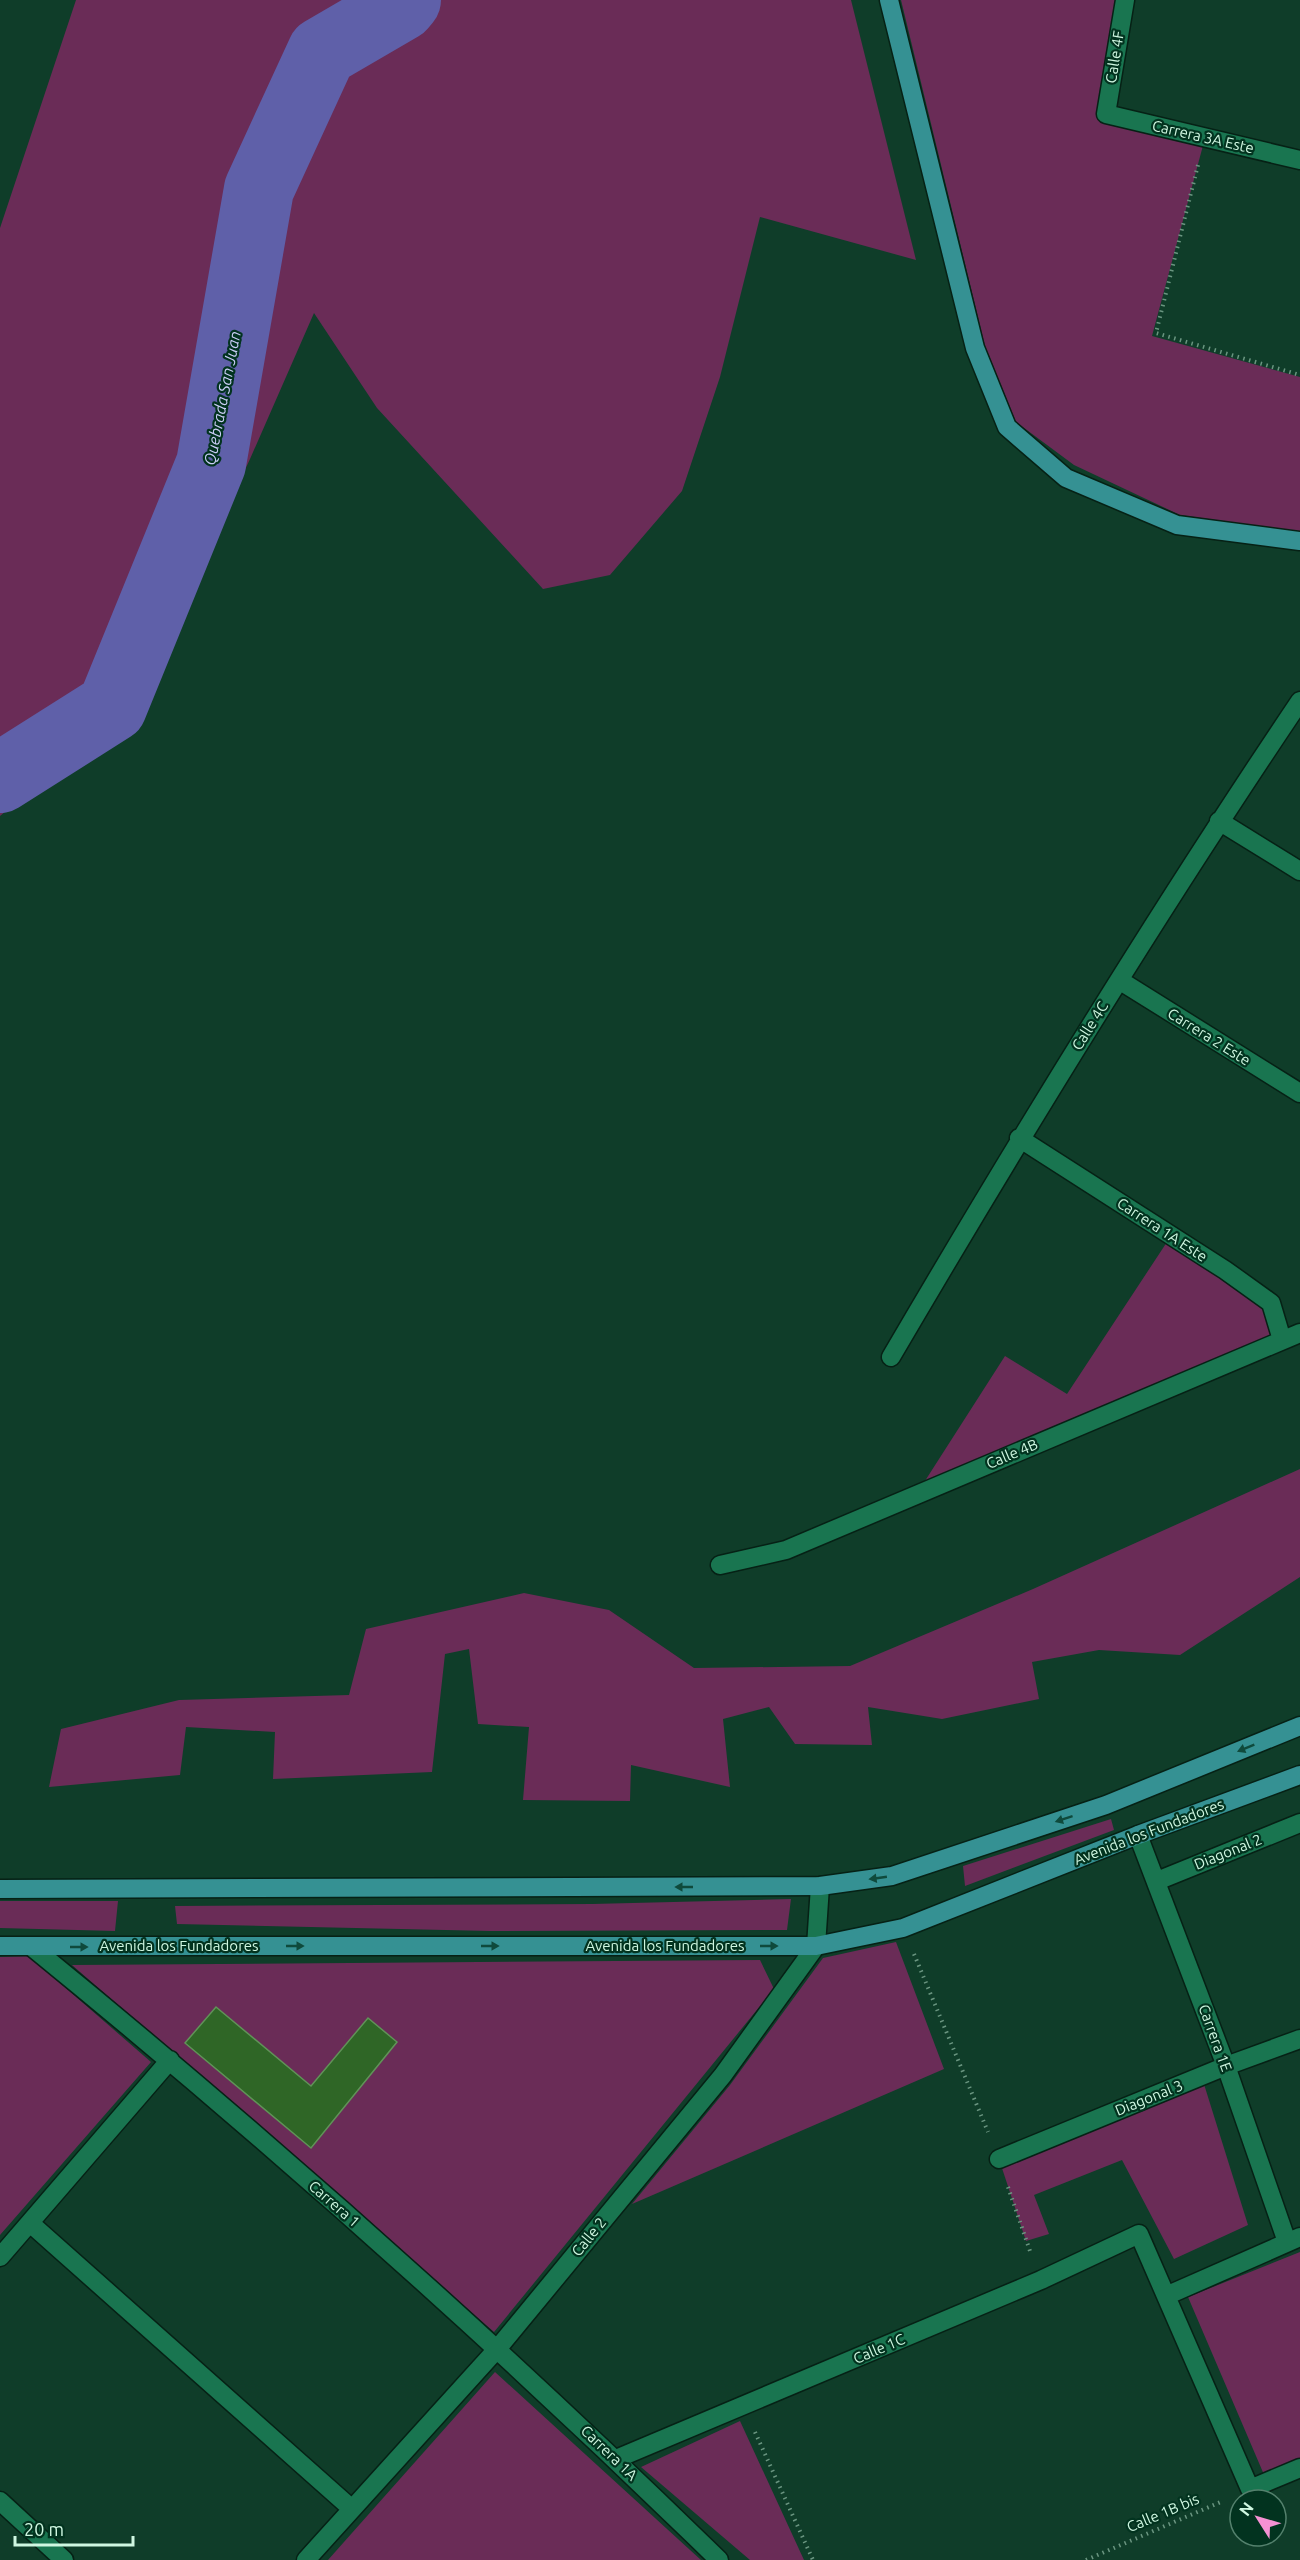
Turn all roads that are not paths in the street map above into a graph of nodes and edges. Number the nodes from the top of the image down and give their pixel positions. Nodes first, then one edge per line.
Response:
1 (889, 0) edge
2 (1125, 0) edge
3 (1106, 114) joint
4 (1300, 160) edge
5 (1300, 541) edge
6 (1300, 701) edge
7 (1219, 821) junction
8 (1300, 871) edge
9 (1119, 980) junction
10 (1300, 1093) edge
11 (1019, 1138) junction
12 (1300, 1333) edge
13 (1282, 1340) junction
14 (891, 1357) dead end
15 (720, 1565) dead end
16 (1300, 1726) edge
17 (1300, 1775) edge
18 (1300, 1823) edge
19 (1138, 1835) junction
20 (1157, 1881) junction
21 (820, 1886) junction
22 (0, 1889) edge
23 (0, 1946) edge
24 (816, 1946) junction
25 (32, 1947) junction
26 (1300, 2039) edge
27 (170, 2060) junction
28 (1226, 2066) junction
29 (999, 2159) road end
30 (30, 2223) junction
31 (1294, 2240) edge
32 (0, 2257) edge
33 (1168, 2295) junction
34 (498, 2348) junction
35 (616, 2459) junction
36 (1300, 2468) edge
37 (0, 2501) edge
38 (352, 2509) junction
39 (64, 2560) edge
40 (306, 2560) edge
41 (719, 2560) edge

1 - 5 main road
2 - 3 street, Calle 4F
3 - 4 street, Carrera 3A Este
6 - 7 street, Calle 4C
7 - 8 street
7 - 9 street, Calle 4C
9 - 10 street, Carrera 2 Este
9 - 11 street, Calle 4C
11 - 13 street, Carrera 1A Este
11 - 14 street, Calle 4C
12 - 13 street, Calle 4B
13 - 15 street, Calle 4B
16 -> 21 main road
17 - 19 main road, Avenida los Fundadores
18 - 20 street, Diagonal 2
19 - 20 street, Carrera 1E
19 - 24 main road, Avenida los Fundadores
20 - 28 street, Carrera 1E
21 -> 22 main road
21 - 24 street
23 - 25 main road, Avenida los Fundadores
25 -> 24 main road, Avenida los Fundadores
24 - 34 street, Calle 2
25 - 27 street, Carrera 1
26 - 28 street, Diagonal 3
27 - 30 street
27 - 34 street, Carrera 1
28 - 29 street, Diagonal 3
28 - 31 street, Carrera 1E
30 - 32 street
30 - 38 street
31 - 33 street
33 - 35 street, Calle 1C
33 - 36 street
34 - 35 street, Carrera 1A
34 - 38 street, Calle 2
35 - 41 street, Carrera 1A
37 - 39 street
38 - 40 street, Calle 2

